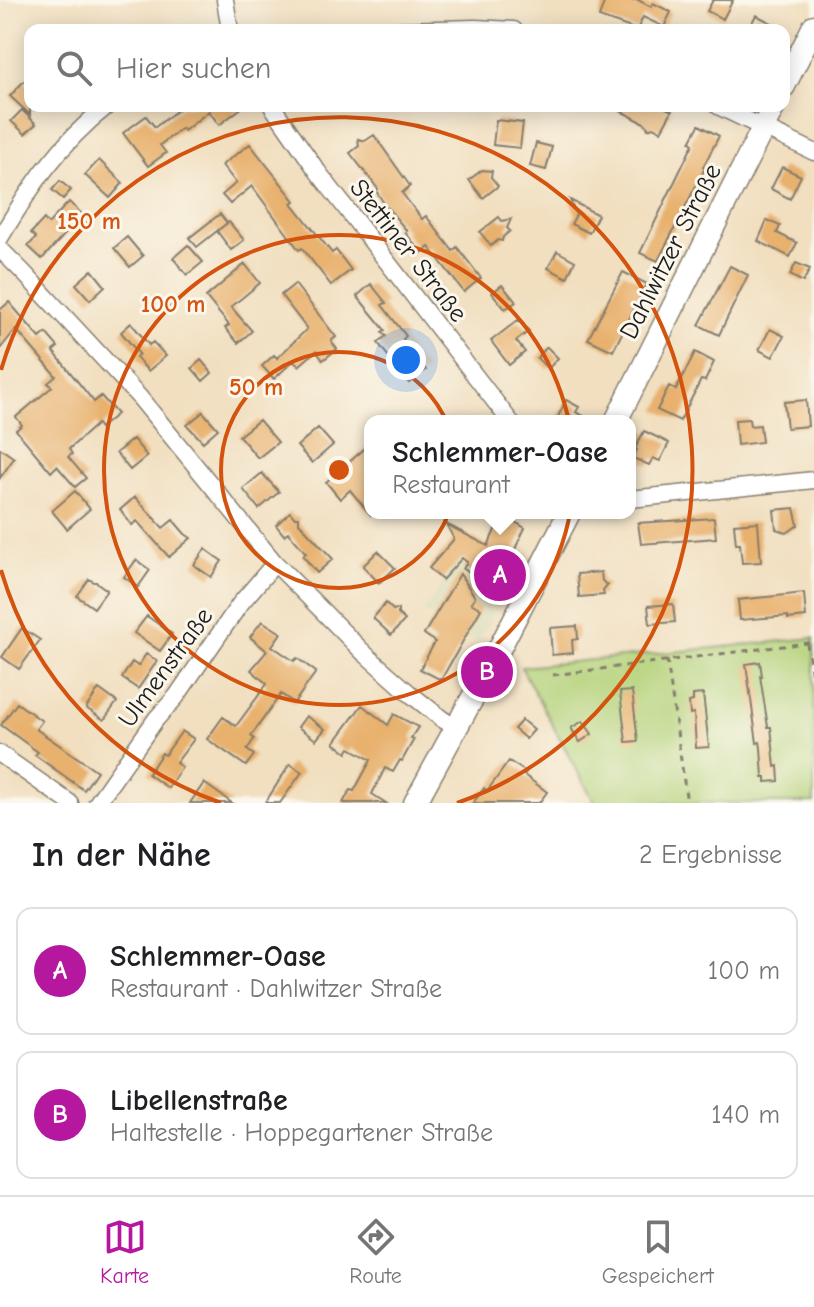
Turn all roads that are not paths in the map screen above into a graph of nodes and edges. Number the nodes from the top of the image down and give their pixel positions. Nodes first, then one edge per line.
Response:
1 (225, 0) edge
2 (229, 24) edge
3 (814, 26) edge
4 (790, 74) edge
5 (99, 112) edge
6 (276, 112) edge
7 (731, 112) edge
8 (771, 112) edge
9 (763, 127) junction
10 (814, 152) edge
11 (0, 238) edge
12 (0, 249) edge
13 (505, 415) edge
14 (619, 415) edge
15 (814, 480) edge
16 (636, 498) edge
17 (566, 519) edge
18 (275, 563) junction
19 (457, 728) junction
20 (0, 754) edge
21 (70, 803) edge
22 (97, 803) edge
23 (415, 803) edge

1 - 2 street
3 - 4 main road
5 - 11 street
6 - 13 street, Stettiner Straße
7 - 9 street
8 - 9 main road, Dahlwitzer Straße
9 - 10 street
9 - 14 main road, Dahlwitzer Straße
12 - 18 street
15 - 16 street
17 - 19 main road
18 - 19 street
18 - 22 street, Ulmenstraße
19 - 23 main road
20 - 21 street

